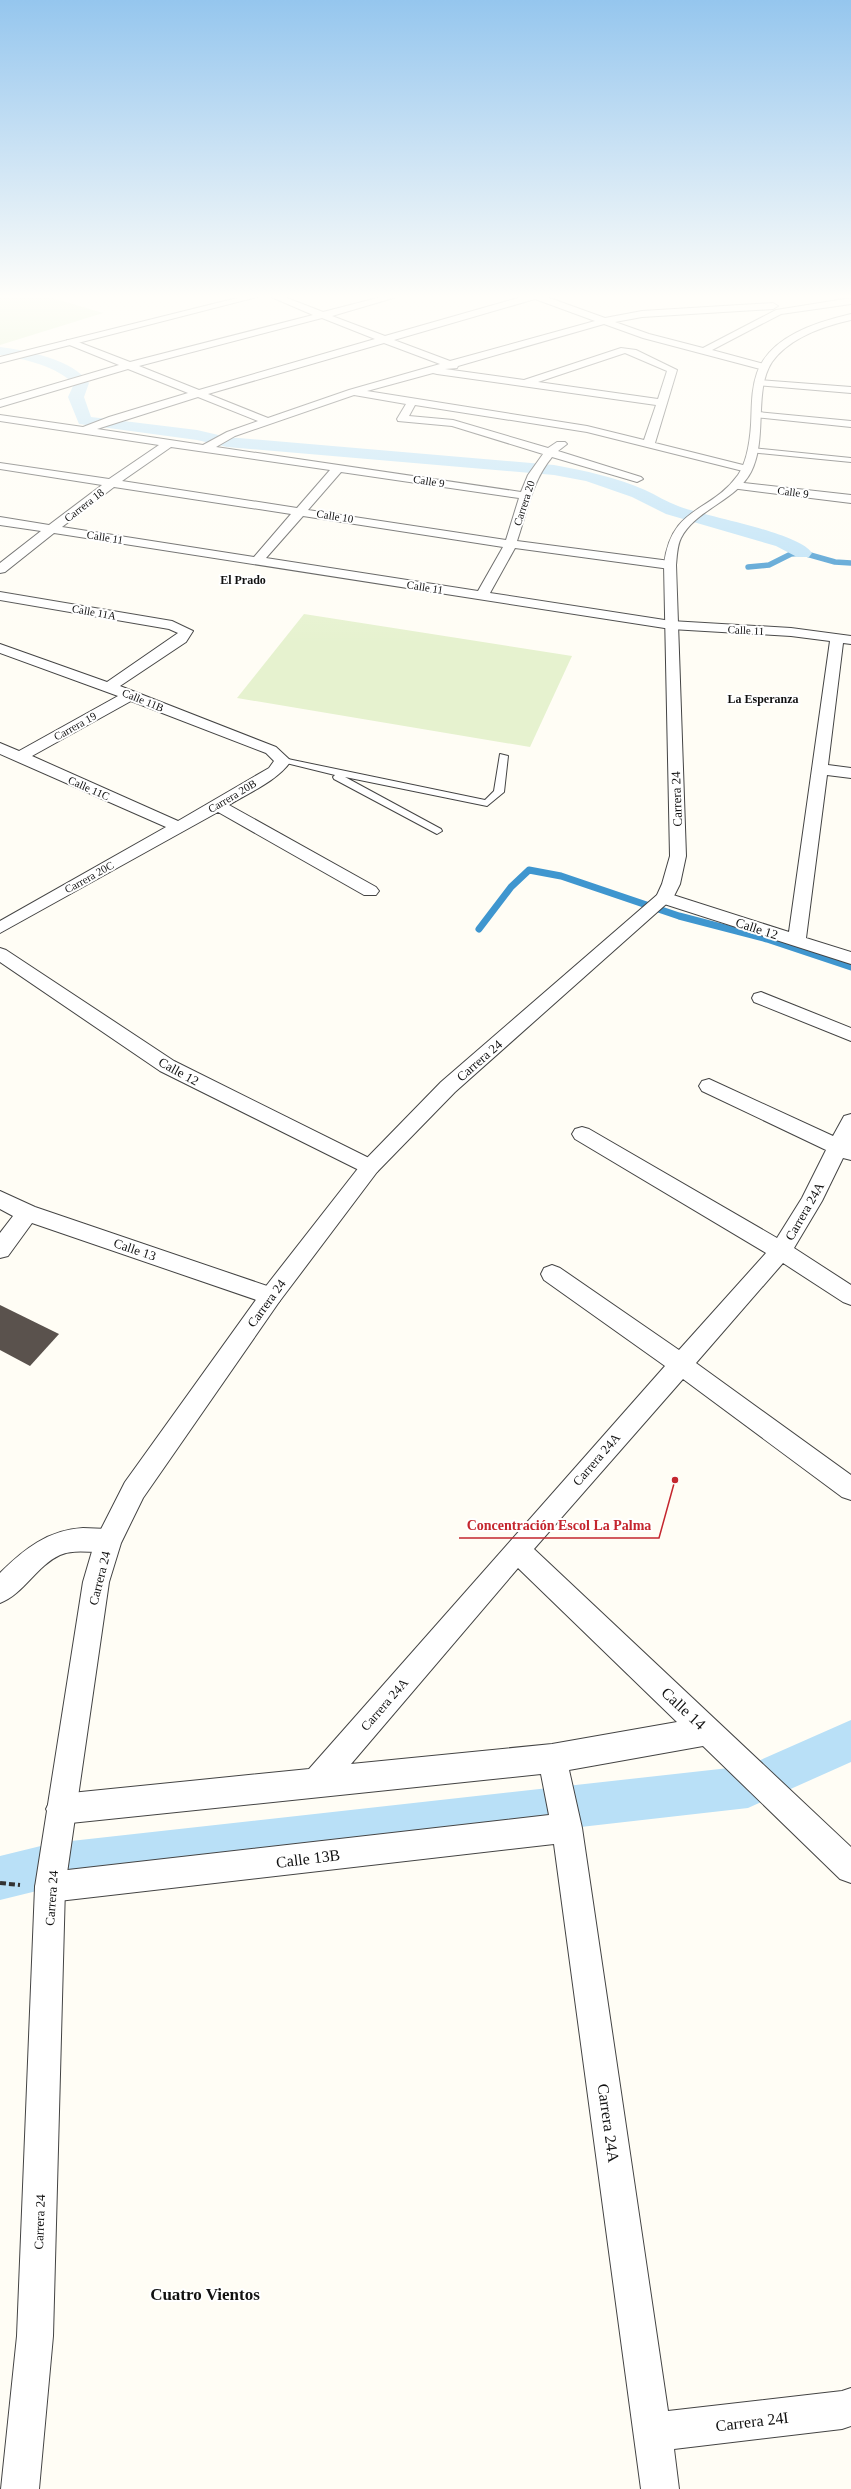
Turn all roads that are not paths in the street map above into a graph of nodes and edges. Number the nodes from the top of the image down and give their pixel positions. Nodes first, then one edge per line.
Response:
1 (136, 412) edge
2 (244, 412) edge
3 (294, 412) edge
4 (406, 412) edge
5 (461, 412) edge
6 (470, 412) edge
7 (660, 412) edge
8 (758, 415) joint
9 (0, 418) edge
10 (267, 421) junction
11 (453, 423) junction
12 (851, 424) edge
13 (587, 429) junction
14 (83, 431) junction
15 (649, 443) junction
16 (169, 444) junction
17 (202, 449) junction
18 (752, 450) junction
19 (549, 451) junction
20 (851, 460) edge
21 (0, 466) edge
22 (339, 467) junction
23 (747, 469) junction
24 (637, 479) dead end
25 (113, 482) junction
26 (735, 486) junction
27 (526, 496) junction
28 (851, 499) edge
29 (302, 511) junction
30 (0, 521) edge
31 (53, 529) junction
32 (510, 544) junction
33 (257, 561) junction
34 (670, 565) junction
35 (0, 569) edge
36 (0, 596) edge
37 (482, 596) junction
38 (671, 625) junction
39 (844, 639) edge
40 (0, 648) edge
41 (109, 687) junction
42 (130, 695) junction
43 (0, 748) edge
44 (503, 756) dead end
45 (19, 757) junction
46 (283, 761) junction
47 (323, 769) junction
48 (820, 769) junction
49 (851, 773) edge
50 (218, 805) junction
51 (179, 827) junction
52 (437, 831) dead end
53 (370, 891) dead end
54 (654, 907) junction
55 (0, 928) edge
56 (797, 941) junction
57 (0, 954) edge
58 (851, 958) edge
59 (761, 998) dead end
60 (851, 1035) edge
61 (709, 1086) dead end
62 (851, 1121) edge
63 (582, 1134) dead end
64 (845, 1149) edge
65 (370, 1167) junction
66 (0, 1199) edge
67 (27, 1213) junction
68 (0, 1250) edge
69 (781, 1251) junction
70 (552, 1274) dead end
71 (271, 1296) junction
72 (851, 1296) edge
73 (680, 1364) junction
74 (851, 1489) edge
75 (108, 1541) junction
76 (517, 1550) junction
77 (0, 1591) edge
78 (708, 1731) junction
79 (552, 1758) junction
80 (318, 1781) junction
81 (61, 1809) junction
82 (567, 1828) junction
83 (851, 1868) edge
84 (50, 1888) junction
85 (851, 2407) edge
86 (653, 2432) junction
87 (20, 2489) edge
88 (660, 2489) edge

1 - 14 street
2 - 10 street
3 - 10 street
4 - 11 street
5 - 11 street
6 - 13 street
7 - 15 street
8 - 12 street
8 - 18 street, Carrera 24
9 - 14 street, Calle 9
10 - 17 street
11 - 19 street
13 - 15 street
13 - 19 street, Carrera 20
14 - 16 street, Calle 9
15 - 23 street
16 - 17 street, Calle 9
16 - 25 street, Carrera 18
17 - 22 street, Calle 9
18 - 20 lane
18 - 23 street, Carrera 24
19 - 24 street
19 - 27 street, Carrera 20
21 - 25 street, Calle 10
22 - 27 street, Calle 9
22 - 29 street
23 - 26 street, Carrera 24
25 - 29 street, Calle 10
25 - 31 street, Carrera 18
26 - 28 street, Calle 9
26 - 34 street, Carrera 24
27 - 32 street, Carrera 20
29 - 32 street, Calle 10
29 - 33 street
30 - 31 street, Calle 11
31 - 33 street, Calle 11
31 - 35 street, Carrera 18
32 - 34 street, Calle 10
32 - 37 street, Carrera 20
33 - 37 street, Calle 11
34 - 38 street, Carrera 24
36 - 41 street, Calle 11A
37 - 38 street, Calle 11
38 - 39 street, Calle 11
38 - 54 street, Carrera 24
39 - 48 street
40 - 41 street, Calle 11B
41 - 42 street, Calle 11B
42 - 45 street, Carrera 19
42 - 46 street, Calle 11B
43 - 45 street, Calle 11C
44 - 47 lane
45 - 51 street, Calle 11C
46 - 47 lane
46 - 50 street, Carrera 20B
47 - 52 lane
48 - 49 street
48 - 56 street
50 - 51 street, Carrera 20B
50 - 53 street
51 - 55 street, Carrera 20C
54 - 56 street, Calle 12
54 - 65 street, Carrera 24
56 - 58 street, Calle 12
57 - 65 street, Calle 12
59 - 60 street
61 - 64 street
62 - 64 street, Carrera 24A
63 - 69 street
64 - 69 street, Carrera 24A
65 - 71 street, Carrera 24
66 - 67 street, Calle 13
67 - 68 street
67 - 71 street, Calle 13
69 - 72 street
69 - 73 street, Carrera 24A
70 - 73 street
71 - 75 street, Carrera 24
73 - 74 street
73 - 76 street, Carrera 24A
75 - 77 street
75 - 81 street, Carrera 24
76 - 78 street, Calle 14
76 - 80 street, Carrera 24A
78 - 79 street
78 - 83 street, Calle 14
79 - 80 street
79 - 82 street, Carrera 24A
80 - 81 street
81 - 84 street, Carrera 24
82 - 84 street, Calle 13B
82 - 86 street, Carrera 24A
84 - 87 street, Carrera 24
85 - 86 street, Carrera 24I
86 - 88 street, Carrera 24A

